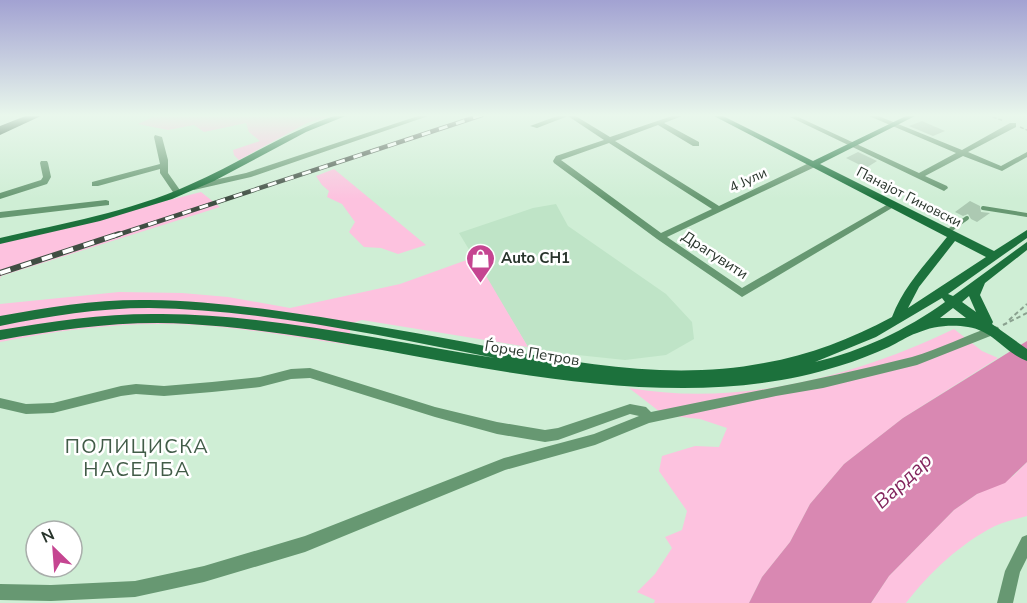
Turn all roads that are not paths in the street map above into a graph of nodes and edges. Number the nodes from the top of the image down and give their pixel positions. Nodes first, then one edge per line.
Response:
1 (159, 143) edge
2 (275, 143) edge
3 (343, 143) edge
4 (600, 143) edge
5 (614, 143) edge
6 (772, 143) edge
7 (939, 143) edge
8 (980, 143) edge
9 (853, 144) joint
10 (962, 153) junction
11 (1027, 154) edge
12 (44, 163) dead end
13 (814, 164) junction
14 (164, 165) junction
15 (919, 176) junction
16 (95, 184) dead end
17 (193, 187) junction
18 (944, 188) dead end
19 (178, 193) junction
20 (0, 196) edge
21 (106, 203) dead end
22 (893, 205) junction
23 (983, 208) dead end
24 (718, 210) junction
25 (0, 215) edge
26 (1027, 215) edge
27 (967, 218) dead end
28 (951, 233) junction
29 (1027, 233) edge
30 (660, 237) junction
31 (0, 241) edge
32 (1024, 250) edge
33 (994, 256) junction
34 (980, 282) junction
35 (939, 292) junction
36 (953, 301) junction
37 (898, 318) junction
38 (0, 321) edge
39 (910, 331) junction
40 (995, 331) junction
41 (0, 335) edge
42 (1027, 356) edge
43 (0, 403) edge
44 (648, 418) junction
45 (1027, 542) edge
46 (0, 592) edge
47 (1005, 603) edge

1 - 14 street
2 - 17 main road
3 - 17 street
4 - 30 street, Драгувити
5 - 24 street
6 - 13 main road, Панајот Гиновски
7 - 10 street
8 - 10 street
9 - 13 main road, 4 Јули
9 - 15 street
10 - 11 street
10 - 15 street
12 - 20 street
13 - 22 main road, Панајот Гиновски
13 - 24 street, 4 Јули
14 - 16 street
14 - 19 street
15 - 18 street
17 - 19 main road
19 - 31 main road
21 - 25 street
22 - 28 main road, Панајот Гиновски
22 - 30 street, Драгувити
23 - 26 lane
24 - 30 street, 4 Јули
27 - 28 lane
28 - 33 main road, Панајот Гиновски
28 - 37 main road
29 - 33 main road, Ѓорче Петров
32 - 34 main road, Ѓорче Петров
33 - 35 main road, Ѓорче Петров
34 - 36 main road, Ѓорче Петров
34 - 40 main road
35 - 36 main road
35 - 37 main road, Ѓорче Петров
36 - 39 main road, Ѓорче Петров
36 - 40 main road
37 - 38 main road, Ѓорче Петров
39 - 40 main road
39 - 41 main road, Ѓорче Петров
40 - 42 main road
40 - 44 street
43 - 44 street
44 - 46 street
45 - 47 street

